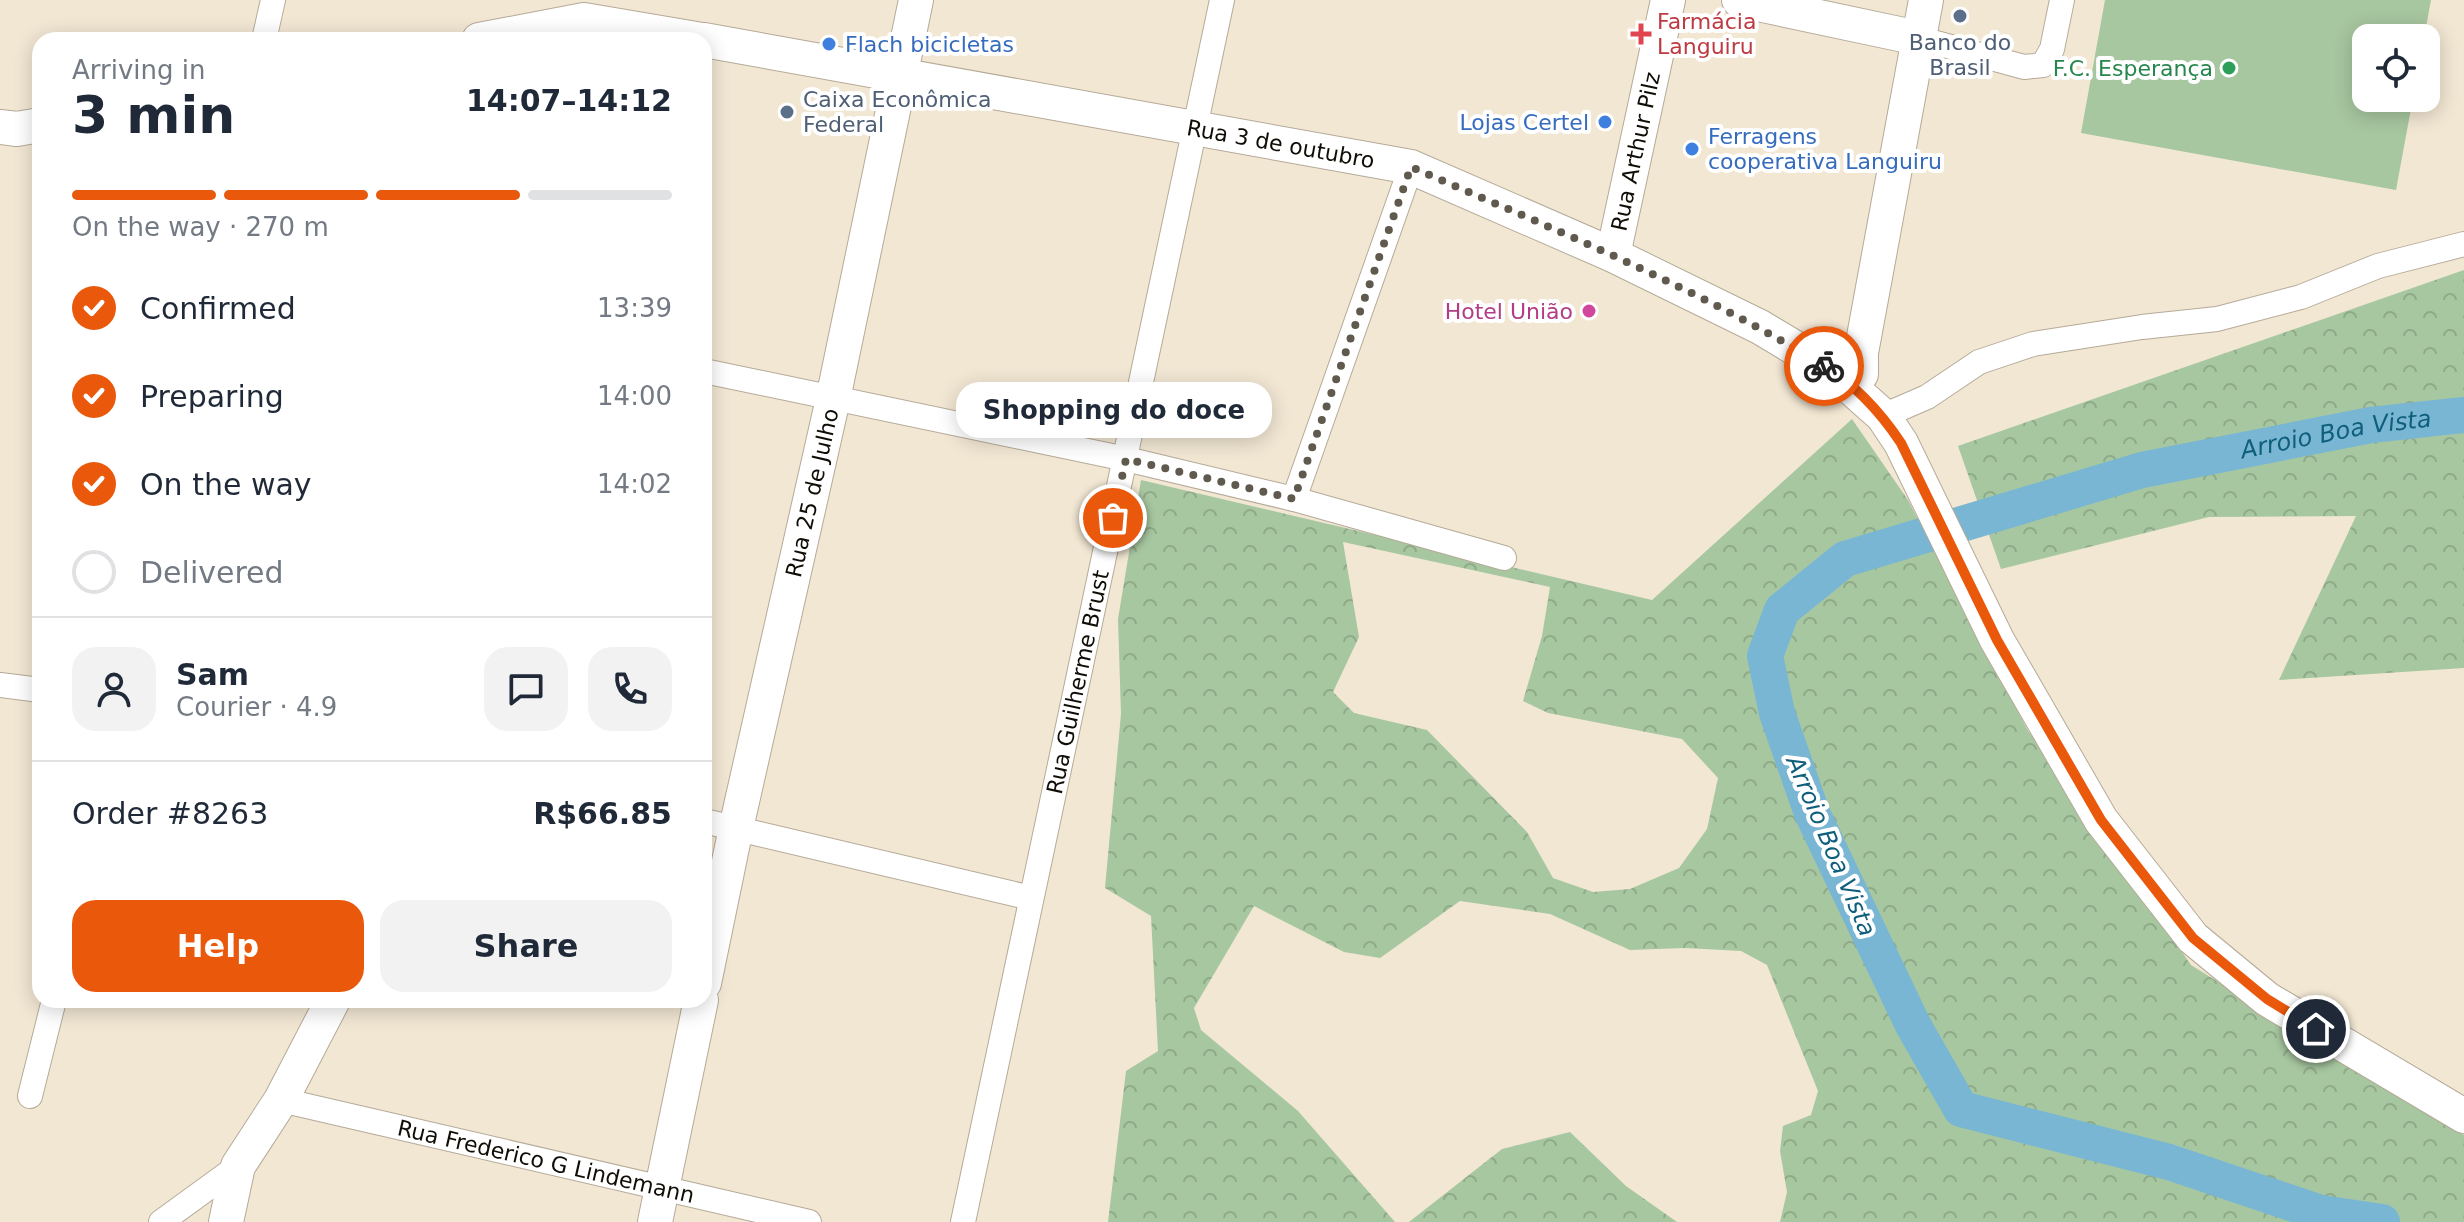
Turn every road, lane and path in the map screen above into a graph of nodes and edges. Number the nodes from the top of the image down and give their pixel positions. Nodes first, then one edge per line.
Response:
1 (273, 0) edge
2 (916, 0) edge
3 (1222, 0) edge
4 (1668, 0) edge
5 (1739, 0) edge
6 (1926, 0) edge
7 (2062, 0) edge
8 (584, 20) edge
9 (266, 32) edge
10 (521, 32) edge
11 (655, 32) edge
12 (1918, 38) junction
13 (712, 42) edge
14 (900, 74) junction
15 (32, 126) edge
16 (0, 127) edge
17 (1195, 128) junction
18 (1411, 167) junction
19 (2464, 244) edge
20 (1613, 255) junction
21 (1861, 353) junction
22 (1830, 369) junction
23 (712, 373) edge
24 (833, 399) junction
25 (1872, 405) junction
26 (1126, 459) junction
27 (1294, 499) junction
28 (1504, 558) dead end
29 (0, 685) edge
30 (32, 689) edge
31 (720, 825) edge
32 (1031, 898) junction
33 (712, 904) edge
34 (52, 1008) edge
35 (329, 1008) edge
36 (699, 1008) edge
37 (30, 1096) dead end
38 (281, 1100) junction
39 (2464, 1116) edge
40 (238, 1166) junction
41 (663, 1187) junction
42 (161, 1222) edge
43 (226, 1222) edge
44 (655, 1222) edge
45 (809, 1222) edge
46 (963, 1222) edge

1 - 9 street
2 - 14 main road, Rua 25 de Julho
3 - 17 street, Rua Guilherme Brust
4 - 20 main road, Rua Arthur Pilz
5 - 12 main road
6 - 12 main road
7 - 12 street
8 - 10 main road
8 - 11 main road, Rua 3 de outubro
12 - 21 main road
13 - 14 main road, Rua 3 de outubro
14 - 17 main road, Rua 3 de outubro
14 - 24 main road, Rua 25 de Julho
15 - 16 main road
17 - 18 main road, Rua 3 de outubro
17 - 26 street, Rua Guilherme Brust
18 - 20 main road, Rua 3 de outubro
18 - 27 street
19 - 25 street
20 - 22 main road, Rua 3 de outubro
21 - 22 main road
21 - 25 main road
22 - 25 main road, Rua 3 de outubro
23 - 24 street
24 - 26 street
24 - 31 main road, Rua 25 de Julho
25 - 39 main road
26 - 27 street
26 - 32 street, Rua Guilherme Brust
27 - 28 street
29 - 30 street
31 - 32 street
31 - 33 main road, Rua 25 de Julho
32 - 46 street, Rua Guilherme Brust
34 - 37 street
35 - 38 main road
36 - 41 main road
38 - 40 main road
38 - 41 street, Rua Frederico G Lindemann
40 - 42 street
40 - 43 main road
41 - 44 main road
41 - 45 street, Rua Frederico G Lindemann

